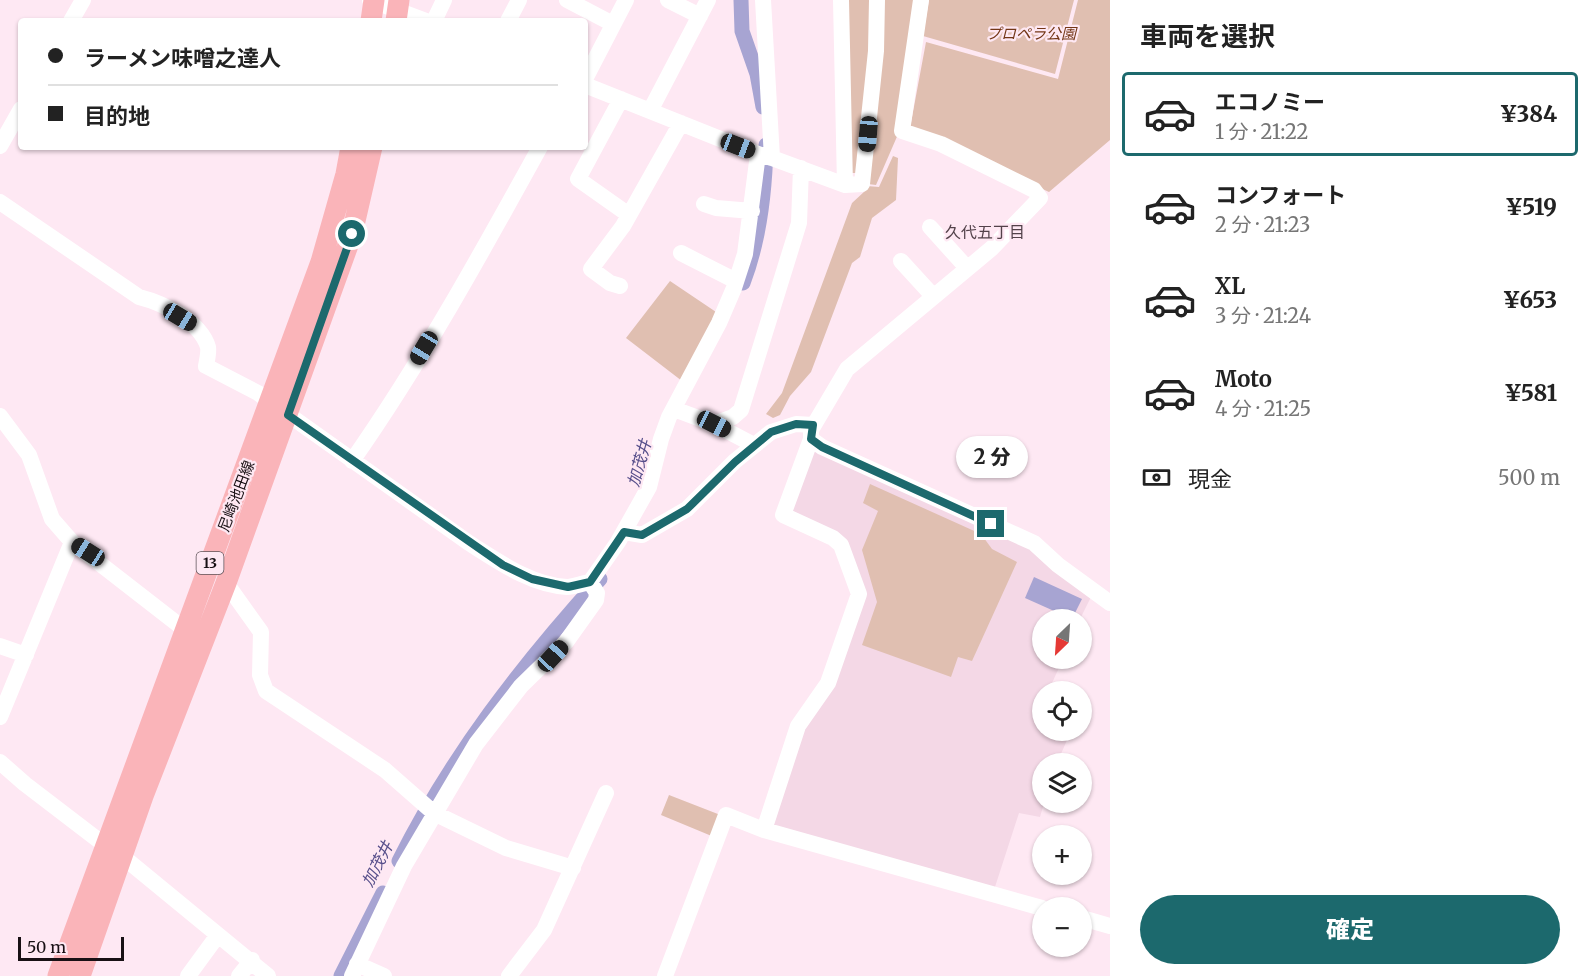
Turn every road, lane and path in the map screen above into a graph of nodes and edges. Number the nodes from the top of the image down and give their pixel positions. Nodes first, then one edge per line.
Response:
1 (83, 0) edge
2 (444, 0) edge
3 (519, 0) edge
4 (567, 0) edge
5 (626, 0) edge
6 (668, 0) edge
7 (708, 0) edge
8 (763, 0) edge
9 (841, 0) edge
10 (877, 0) edge
11 (921, 0) edge
12 (372, 6) edge
13 (397, 10) edge
14 (700, 16) junction
15 (73, 18) edge
16 (418, 18) edge
17 (435, 18) edge
18 (510, 18) edge
19 (613, 24) junction
20 (588, 73) edge
21 (588, 86) edge
22 (621, 99) junction
23 (650, 111) junction
24 (18, 114) edge
25 (681, 123) junction
26 (0, 146) edge
27 (350, 150) edge
28 (371, 150) edge
29 (538, 150) edge
30 (765, 156) junction
31 (801, 168) junction
32 (847, 186) junction
33 (876, 191) dead end
34 (0, 202) edge
35 (704, 204) dead end
36 (752, 211) junction
37 (630, 215) junction
38 (930, 227) dead end
39 (681, 253) dead end
40 (901, 261) dead end
41 (967, 268) junction
42 (736, 281) junction
43 (620, 286) dead end
44 (933, 296) junction
45 (280, 409) junction
46 (674, 409) junction
47 (0, 416) edge
48 (714, 424) junction
49 (812, 432) junction
50 (754, 445) junction
51 (352, 461) junction
52 (624, 532) junction
53 (72, 542) junction
54 (590, 582) junction
55 (226, 584) junction
56 (1110, 603) edge
57 (184, 629) junction
58 (0, 646) edge
59 (26, 655) junction
60 (0, 717) edge
61 (0, 762) edge
62 (606, 793) dead end
63 (434, 813) junction
64 (764, 830) junction
65 (114, 851) junction
66 (573, 868) junction
67 (1032, 905) edge
68 (1092, 921) edge
69 (1110, 926) edge
70 (218, 935) junction
71 (252, 960) junction
72 (354, 970) edge
73 (58, 976) edge
74 (80, 976) edge
75 (188, 976) edge
76 (239, 976) edge
77 (268, 976) edge
78 (384, 976) edge
79 (509, 976) edge
80 (665, 976) edge

1 - 15 street
2 - 17 street
3 - 18 street
4 - 19 street
5 - 19 street
6 - 14 street
7 - 14 street
8 - 30 street
9 - 32 street
10 - 32 street
11 - 41 street
12 - 13 street
13 - 16 street
14 - 23 street
19 - 20 street
21 - 22 street
22 - 23 street
22 - 37 street
23 - 25 street
24 - 26 street
25 - 30 street
25 - 37 street
27 - 45 main road, 尼崎池田線 / 13
28 - 45 main road, 尼崎池田線 / 13
29 - 51 street
30 - 31 street
30 - 36 street
31 - 32 street
31 - 48 street
32 - 33 street
34 - 45 street
35 - 36 street
36 - 42 street
37 - 43 street
38 - 41 street
39 - 42 street
40 - 44 street
41 - 44 street
42 - 46 street
44 - 49 street
45 - 51 street
45 - 55 main road, 尼崎池田線 / 13
45 - 57 main road, 尼崎池田線 / 13
46 - 48 street
46 - 52 street
47 - 53 street
48 - 50 street
49 - 50 street
49 - 56 street
49 - 64 street
50 - 52 street
51 - 54 street
52 - 54 street
53 - 57 street
53 - 59 street
54 - 63 street
55 - 63 street
55 - 65 main road, 尼崎池田線 / 13
57 - 65 main road, 尼崎池田線 / 13
58 - 59 street
59 - 60 street
61 - 65 street
62 - 66 street
63 - 66 street
63 - 72 street
64 - 67 street
64 - 80 street
65 - 70 street
65 - 73 main road, 尼崎池田線 / 13
65 - 74 main road, 尼崎池田線 / 13
66 - 79 street
68 - 69 street
70 - 71 street
70 - 75 street
71 - 76 street
71 - 77 street
72 - 78 street

